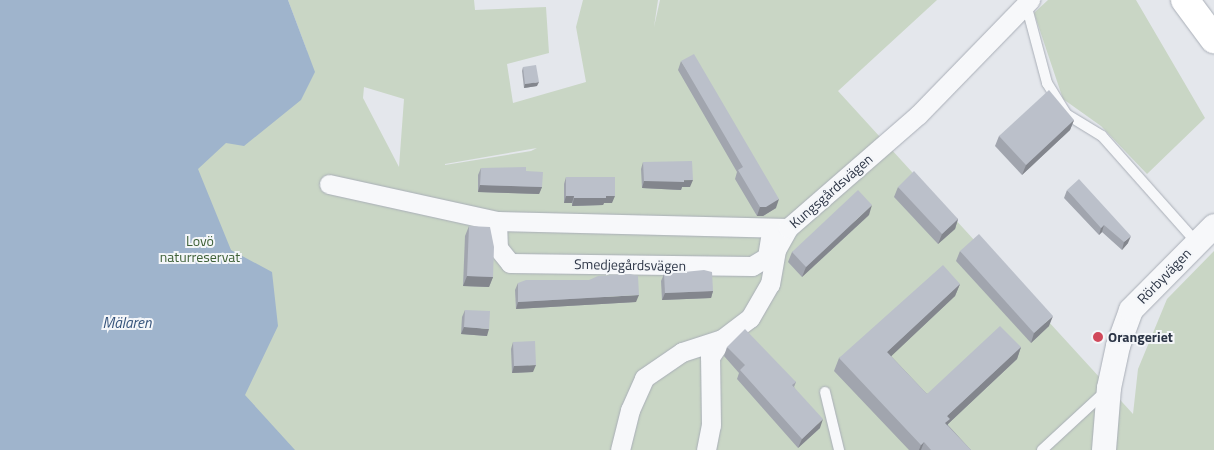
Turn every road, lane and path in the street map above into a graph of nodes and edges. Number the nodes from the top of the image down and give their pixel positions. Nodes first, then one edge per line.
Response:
1 (1185, 0) edge
2 (1028, 2) edge
3 (1214, 39) edge
4 (329, 184) dead end
5 (497, 221) junction
6 (1214, 226) edge
7 (780, 229) junction
8 (1198, 243) junction
9 (722, 339) junction
10 (1109, 388) junction
11 (825, 392) dead end
12 (620, 450) edge
13 (706, 450) edge
14 (839, 450) edge
15 (1042, 450) edge
16 (1104, 450) edge

1 - 3 main road
2 - 7 street, Kungsgårdsvägen
2 - 8 lane
4 - 5 street
5 - 7 street
5 - 7 street, Smedjegårdsvägen
6 - 8 street, Rörbyvägen
7 - 9 street, Kungsgårdsvägen
8 - 10 street, Rörbyvägen
9 - 12 street
9 - 13 street, Kungsgårdsvägen
10 - 15 lane
10 - 16 street, Rörbyvägen
11 - 14 lane

